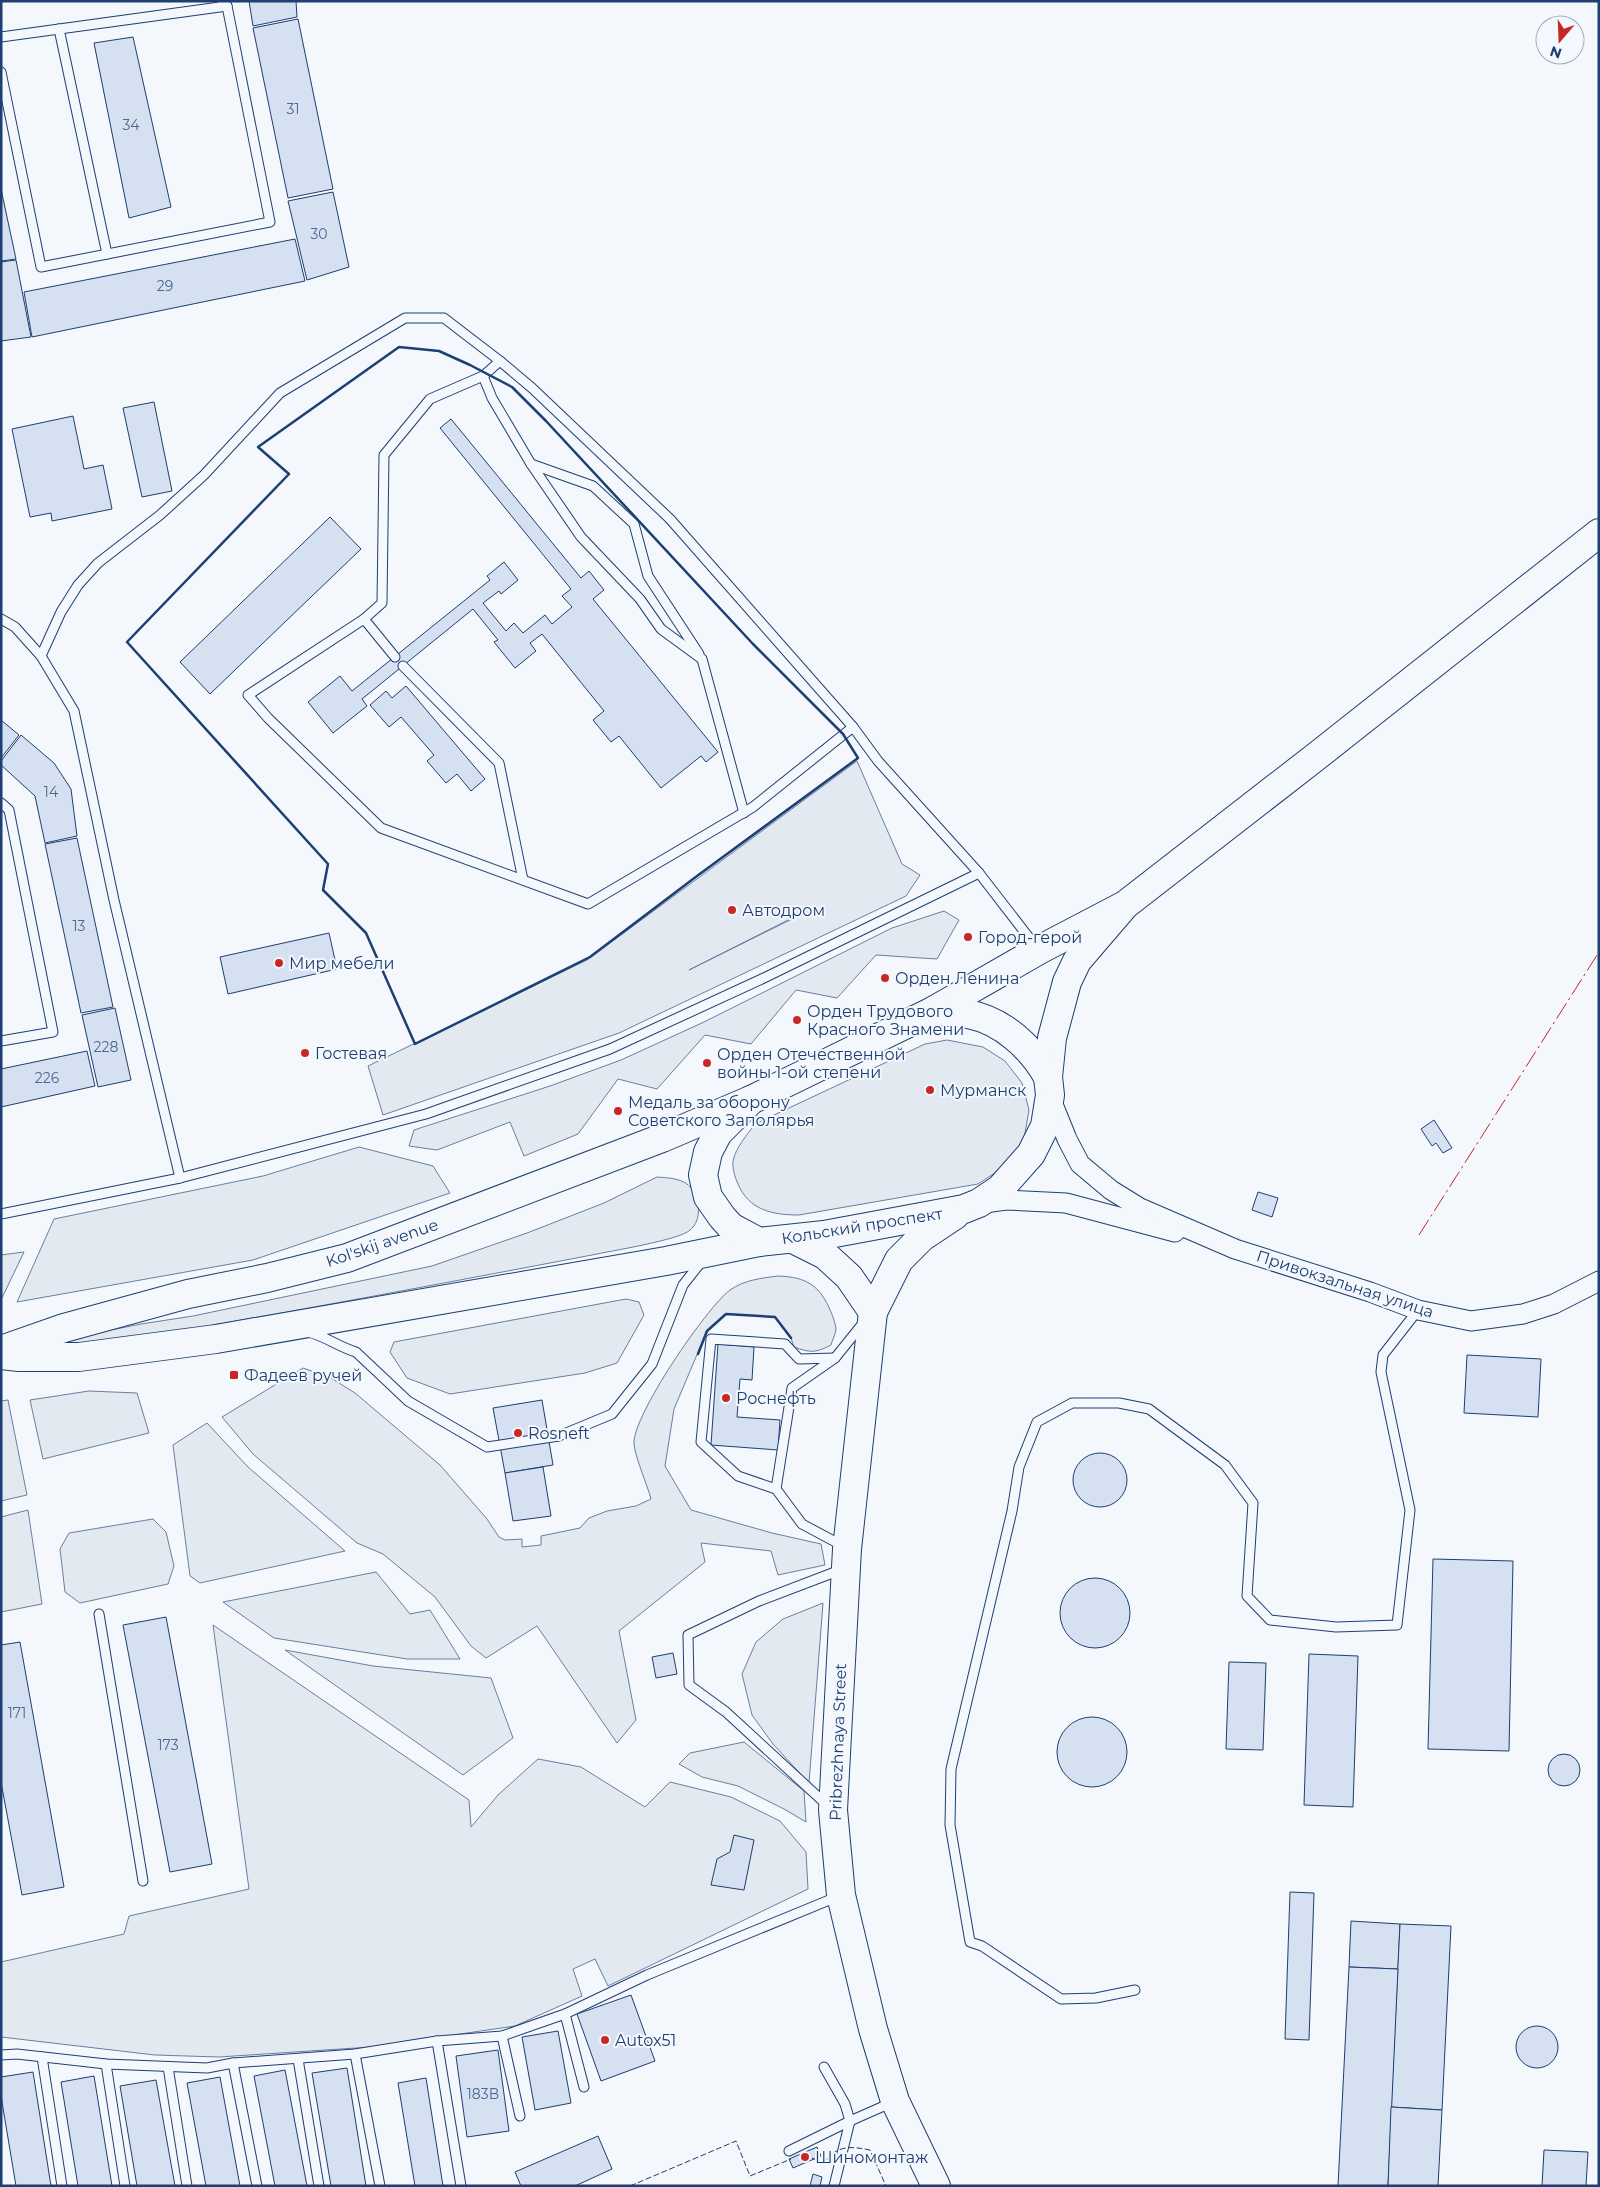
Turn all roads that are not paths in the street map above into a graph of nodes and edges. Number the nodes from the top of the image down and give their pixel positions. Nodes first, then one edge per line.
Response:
1 (224, 4) edge
2 (59, 29) junction
3 (1, 37) edge
4 (1, 72) edge
5 (107, 254) junction
6 (500, 360) junction
7 (483, 376) junction
8 (531, 464) junction
9 (1599, 533) edge
10 (1, 619) edge
11 (364, 619) junction
12 (41, 656) junction
13 (395, 657) dead end
14 (702, 659) junction
15 (403, 666) dead end
16 (854, 727) junction
17 (1, 803) edge
18 (5, 811) edge
19 (744, 813) junction
20 (978, 873) junction
21 (523, 880) junction
22 (1125, 904) junction
23 (1039, 950) junction
24 (933, 1011) junction
25 (1, 1041) edge
26 (1049, 1086) junction
27 (751, 1100) junction
28 (180, 1178) junction
29 (972, 1206) junction
30 (1, 1214) edge
31 (792, 1239) junction
32 (759, 1242) junction
33 (1231, 1247) junction
34 (707, 1253) junction
35 (1599, 1281) edge
36 (1418, 1310) junction
37 (872, 1312) junction
38 (284, 1328) junction
39 (1, 1350) edge
40 (1, 1355) edge
41 (834, 1358) junction
42 (776, 1489) junction
43 (846, 1558) junction
44 (99, 1614) dead end
45 (833, 1810) junction
46 (143, 1881) dead end
47 (841, 1895) junction
48 (1135, 1990) dead end
49 (565, 2014) junction
50 (502, 2036) junction
51 (438, 2040) junction
52 (356, 2054) junction
53 (1, 2055) edge
54 (42, 2057) junction
55 (298, 2059) junction
56 (106, 2064) junction
57 (233, 2064) junction
58 (168, 2067) junction
59 (824, 2067) dead end
60 (584, 2086) dead end
61 (895, 2101) junction
62 (520, 2116) dead end
63 (850, 2121) junction
64 (789, 2150) dead end
65 (62, 2186) edge
66 (125, 2186) edge
67 (188, 2186) edge
68 (257, 2186) edge
69 (319, 2186) edge
70 (380, 2186) edge
71 (461, 2186) edge
72 (834, 2186) edge
73 (936, 2186) edge

1 - 2 lane
1 - 5 lane
2 - 3 lane
2 - 5 lane
4 - 5 lane
6 - 7 lane
6 - 12 lane
6 - 16 lane
7 - 8 lane
7 - 11 lane
8 - 14 lane
8 - 14 lane
9 - 22 main road
10 - 12 lane
11 - 13 lane
11 - 21 lane
12 - 28 lane
14 - 19 lane
15 - 21 lane
16 - 19 lane
16 - 20 lane
17 - 18 lane
18 - 25 lane
19 - 21 lane
20 - 23 lane
20 - 28 lane
22 - 23 main road
22 - 26 main road
23 - 24 main road
24 - 26 main road
24 - 27 main road
26 - 29 main road
26 - 33 street
27 - 32 main road
27 - 39 main road, Kol'skij avenue
28 - 30 lane
29 - 31 main road, Кольский проспект
29 - 33 street
29 - 37 main road
31 - 32 main road, Кольский проспект
31 - 37 main road
32 - 34 main road
33 - 36 street, Привокзальная улица
34 - 38 main road
34 - 38 lane
35 - 36 street, Привокзальная улица
36 - 48 lane
37 - 41 lane
37 - 43 main road, Pribrezhnaya Street
38 - 40 main road
41 - 42 lane
41 - 42 lane
42 - 43 lane
43 - 45 main road, Pribrezhnaya Street
43 - 45 lane
44 - 46 lane
45 - 47 main road, Pribrezhnaya Street
47 - 49 lane
47 - 61 main road, Pribrezhnaya Street
49 - 50 lane
49 - 60 lane
50 - 51 lane
50 - 62 lane
51 - 52 lane
51 - 71 lane
52 - 55 lane
52 - 70 lane
53 - 54 lane
54 - 56 lane
54 - 65 lane
55 - 57 lane
55 - 69 lane
56 - 58 lane
56 - 66 lane
57 - 58 lane
57 - 68 lane
58 - 67 lane
59 - 63 lane
61 - 63 lane
61 - 73 main road, Pribrezhnaya Street
63 - 64 lane
63 - 72 lane

